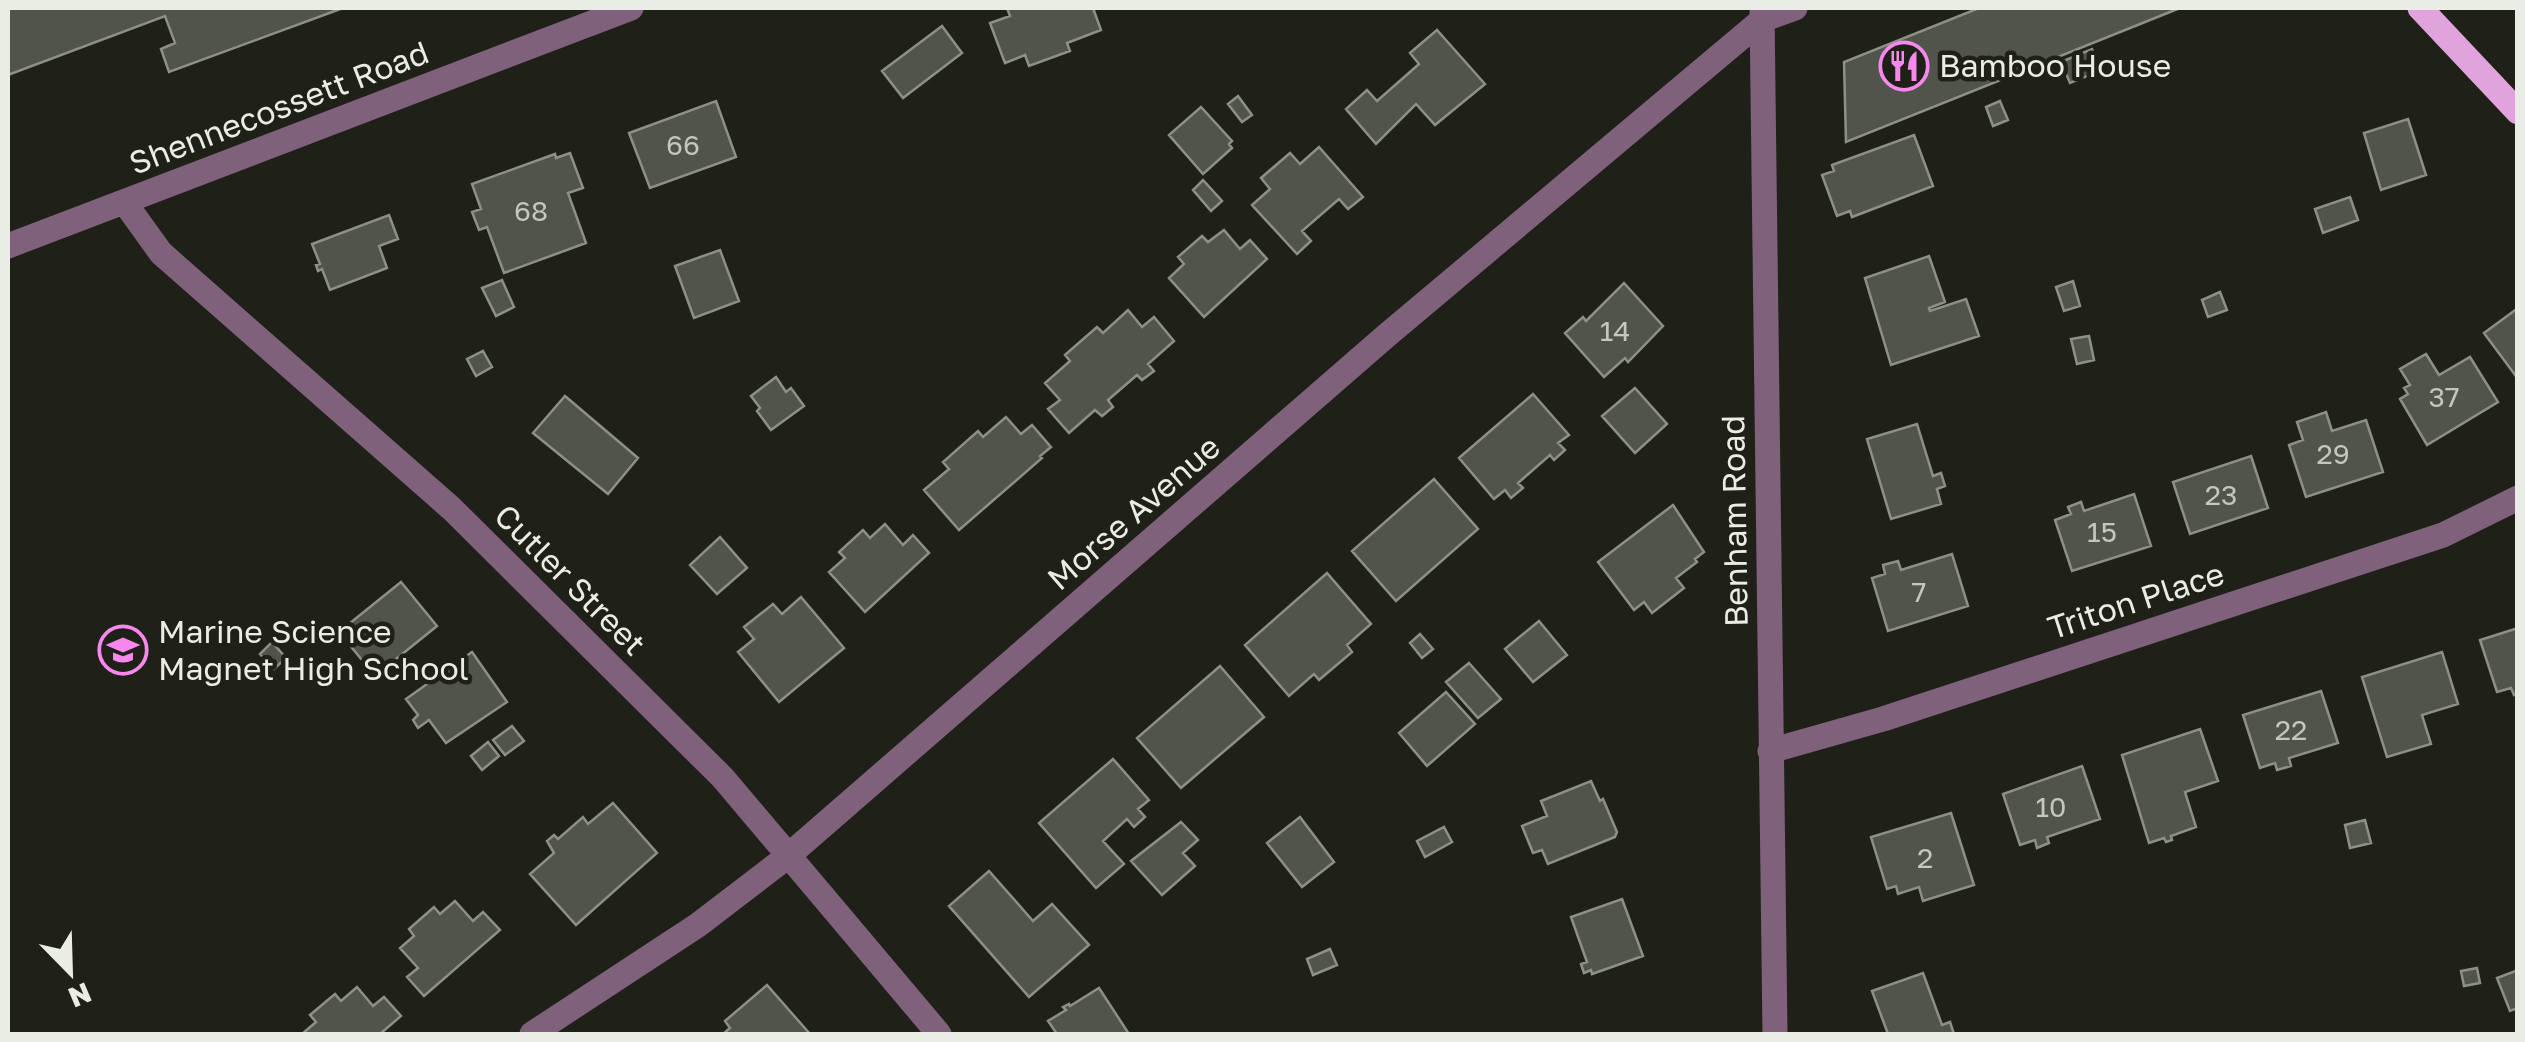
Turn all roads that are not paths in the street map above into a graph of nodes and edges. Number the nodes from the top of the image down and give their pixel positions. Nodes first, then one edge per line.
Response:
1 (631, 8) edge
2 (1795, 8) edge
3 (2420, 8) edge
4 (1762, 14) edge
5 (2518, 112) edge
6 (125, 203) junction
7 (8, 246) edge
8 (2518, 498) edge
9 (1770, 752) junction
10 (788, 856) junction
11 (532, 1034) edge
12 (939, 1034) edge
13 (1775, 1034) edge

1 - 6 street, Shennecossett Road
2 - 4 street
3 - 5 main road
4 - 9 street, Benham Road
4 - 10 street, Morse Avenue
6 - 7 street, Shennecossett Road
6 - 10 street, Cutler Street
8 - 9 street, Triton Place
9 - 13 street, Benham Road
10 - 11 street, Morse Avenue
10 - 12 street, Cutler Street

